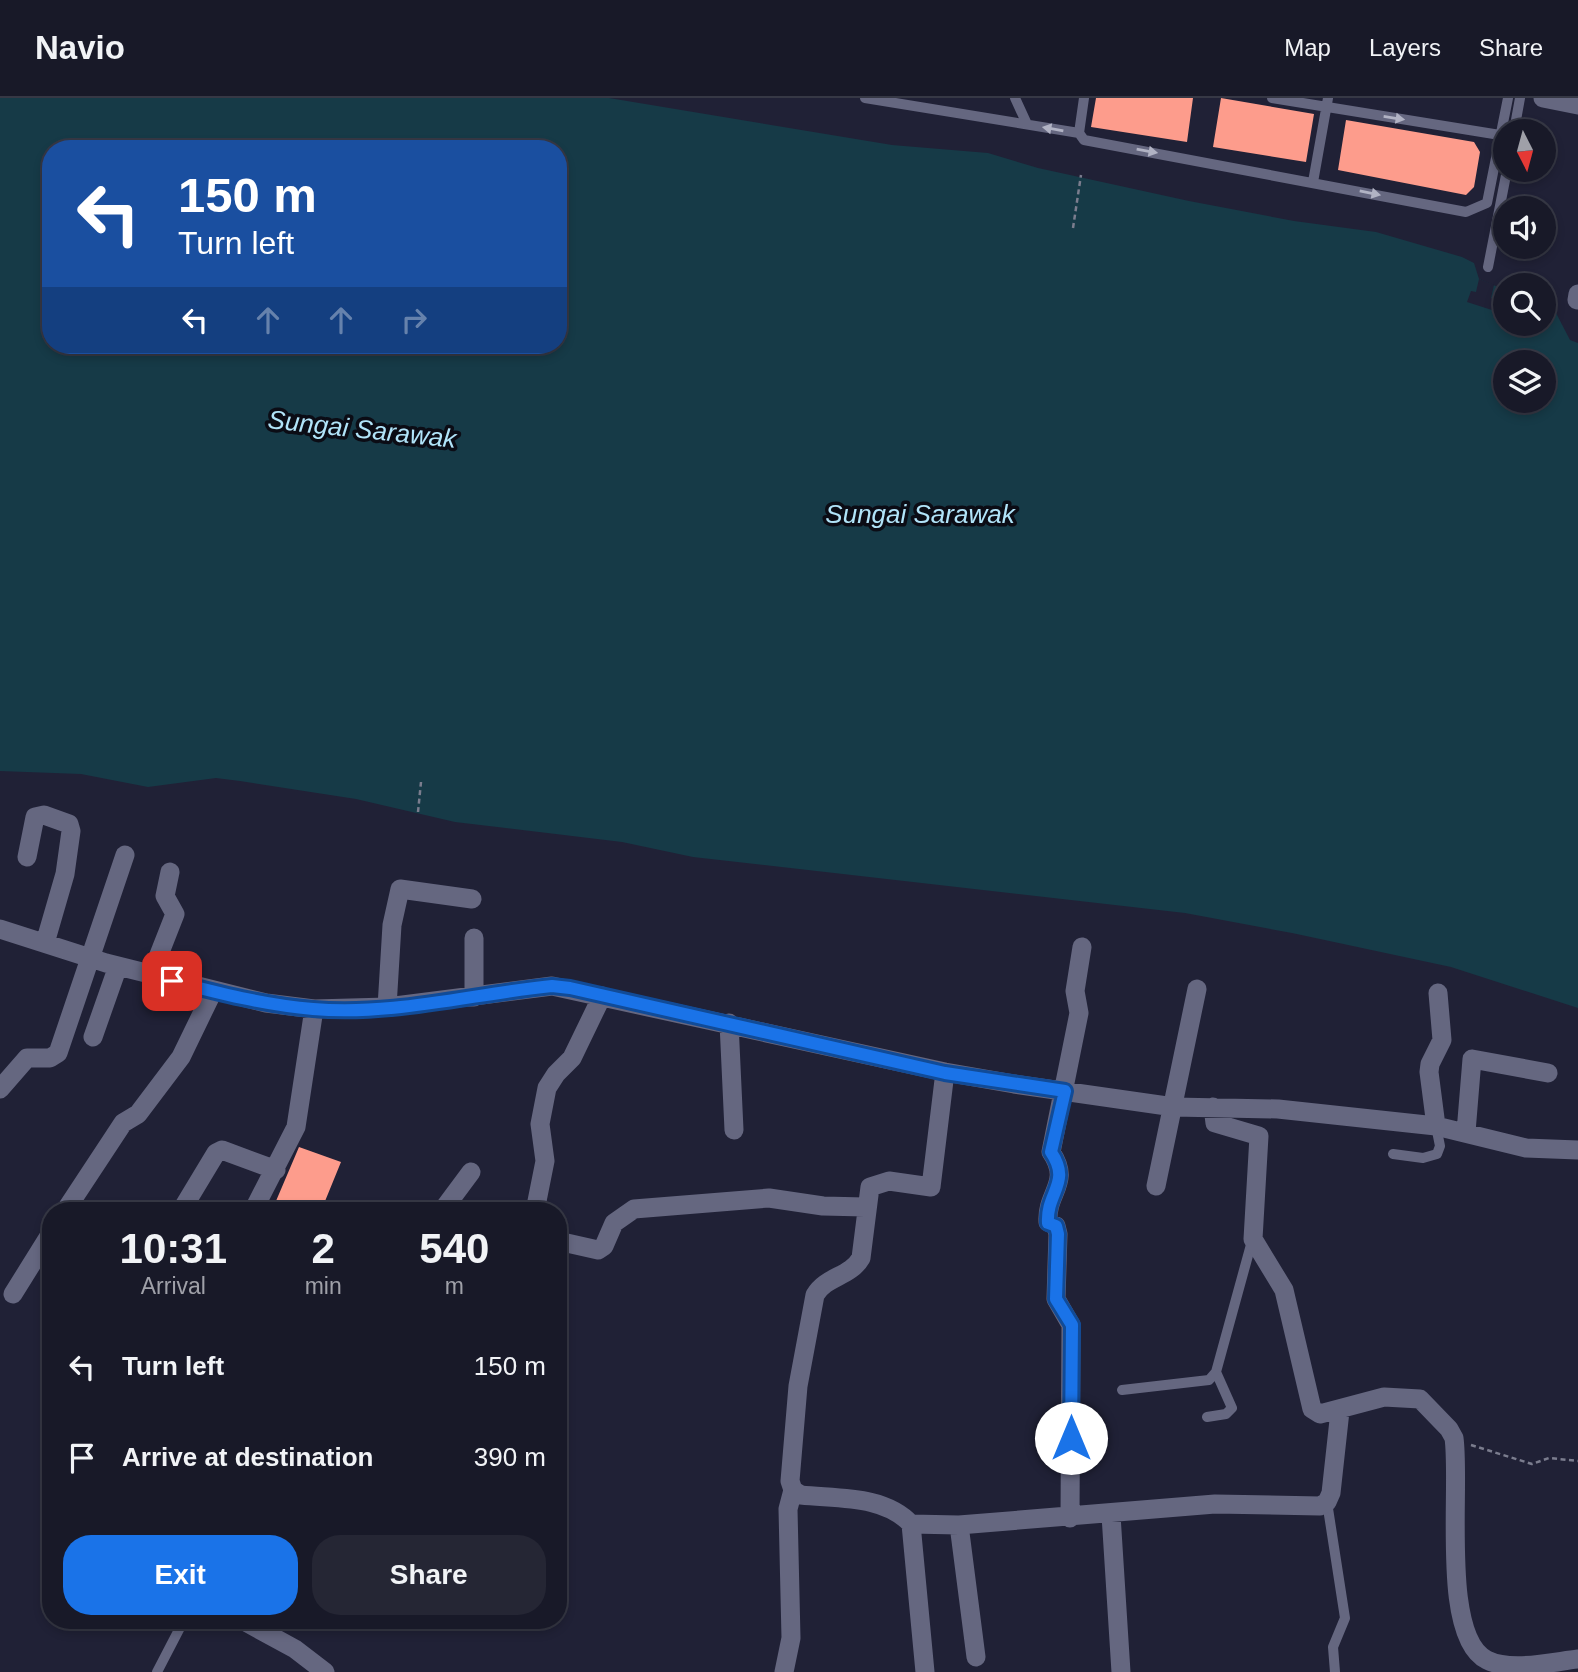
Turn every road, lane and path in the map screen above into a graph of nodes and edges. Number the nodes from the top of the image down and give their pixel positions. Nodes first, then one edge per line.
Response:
1 (865, 98) edge
2 (1015, 98) edge
3 (1084, 98) edge
4 (1272, 98) edge
5 (1508, 98) edge
6 (1520, 98) edge
7 (1544, 98) edge
8 (1327, 102) edge
9 (1578, 105) edge
10 (1503, 119) edge
11 (1516, 119) edge
12 (1027, 124) junction
13 (1079, 133) junction
14 (1493, 134) edge
15 (1493, 172) edge
16 (1082, 175) dead end
17 (1313, 181) junction
18 (1505, 182) edge
19 (1073, 228) dead end
20 (1488, 267) dead end
21 (421, 782) dead end
22 (418, 812) dead end
23 (125, 855) dead end
24 (27, 857) dead end
25 (170, 872) dead end
26 (472, 899) dead end
27 (0, 929) edge
28 (474, 938) dead end
29 (45, 943) junction
30 (1082, 947) dead end
31 (92, 958) junction
32 (118, 966) junction
33 (151, 975) junction
34 (1196, 989) dead end
35 (213, 991) junction
36 (1438, 993) dead end
37 (602, 996) junction
38 (474, 997) junction
39 (387, 1007) junction
40 (314, 1009) junction
41 (729, 1023) junction
42 (93, 1037) dead end
43 (945, 1073) junction
44 (1548, 1073) dead end
45 (0, 1089) edge
46 (1065, 1091) junction
47 (1174, 1107) junction
48 (1213, 1107) junction
49 (1436, 1126) junction
50 (734, 1129) dead end
51 (1466, 1132) junction
52 (1578, 1150) edge
53 (1393, 1154) dead end
54 (276, 1170) junction
55 (471, 1172) dead end
56 (1156, 1186) dead end
57 (71, 1202) edge
58 (186, 1202) edge
59 (258, 1202) edge
60 (449, 1202) edge
61 (536, 1202) edge
62 (865, 1207) junction
63 (1253, 1239) junction
64 (567, 1243) edge
65 (42, 1247) edge
66 (13, 1294) dead end
67 (1216, 1372) junction
68 (1122, 1390) dead end
69 (1340, 1411) junction
70 (1207, 1417) dead end
71 (1454, 1438) junction
72 (1578, 1461) edge
73 (793, 1490) junction
74 (1327, 1502) junction
75 (1111, 1515) junction
76 (1070, 1518) junction
77 (911, 1524) junction
78 (959, 1525) junction
79 (180, 1629) edge
80 (259, 1629) edge
81 (976, 1657) dead end
82 (1578, 1659) edge
83 (1509, 1669) edge
84 (158, 1672) edge
85 (325, 1672) edge
86 (784, 1672) edge
87 (925, 1672) edge
88 (1121, 1672) edge
89 (1335, 1672) edge

1 - 12 lane
2 - 12 lane
3 - 13 lane
4 - 8 lane
5 - 10 lane
6 - 11 lane
7 - 9 street
8 -> 14 lane
8 - 17 lane
13 -> 12 lane
13 -> 17 lane
17 -> 15 lane
16 - 19 path
18 - 20 lane
21 - 22 path
23 - 31 street
24 - 29 street
25 - 33 street
26 - 39 street
27 - 29 street
28 - 38 street
29 - 31 street
30 - 46 street
31 - 32 street
31 - 45 street
32 - 33 street
32 - 42 street
33 - 35 street
34 - 47 street
35 - 40 street
35 - 57 street
36 - 49 street
37 - 38 street
37 - 41 street
37 - 61 street
38 - 39 street
39 - 40 street
40 - 54 street
41 - 43 street
41 - 50 street
43 - 46 street
43 - 62 street
44 - 51 street
46 - 47 street
46 - 76 street
47 - 48 street
47 - 56 street
48 - 49 street
48 - 63 street
49 - 51 street
49 - 53 lane
51 - 52 street
54 - 58 street
54 - 59 street
55 - 60 street
62 - 64 street
62 - 73 street
63 - 67 lane
63 - 69 street
65 - 66 street
67 - 68 lane
67 - 70 lane
69 - 71 street
69 - 74 street
71 - 72 path
71 - 83 street
73 - 77 street
73 - 86 street
74 - 75 street
74 - 89 lane
75 - 76 street
75 - 88 street
76 - 78 street
77 - 78 street
77 - 87 street
78 - 81 street
79 - 84 lane
80 - 85 street
82 - 83 street

